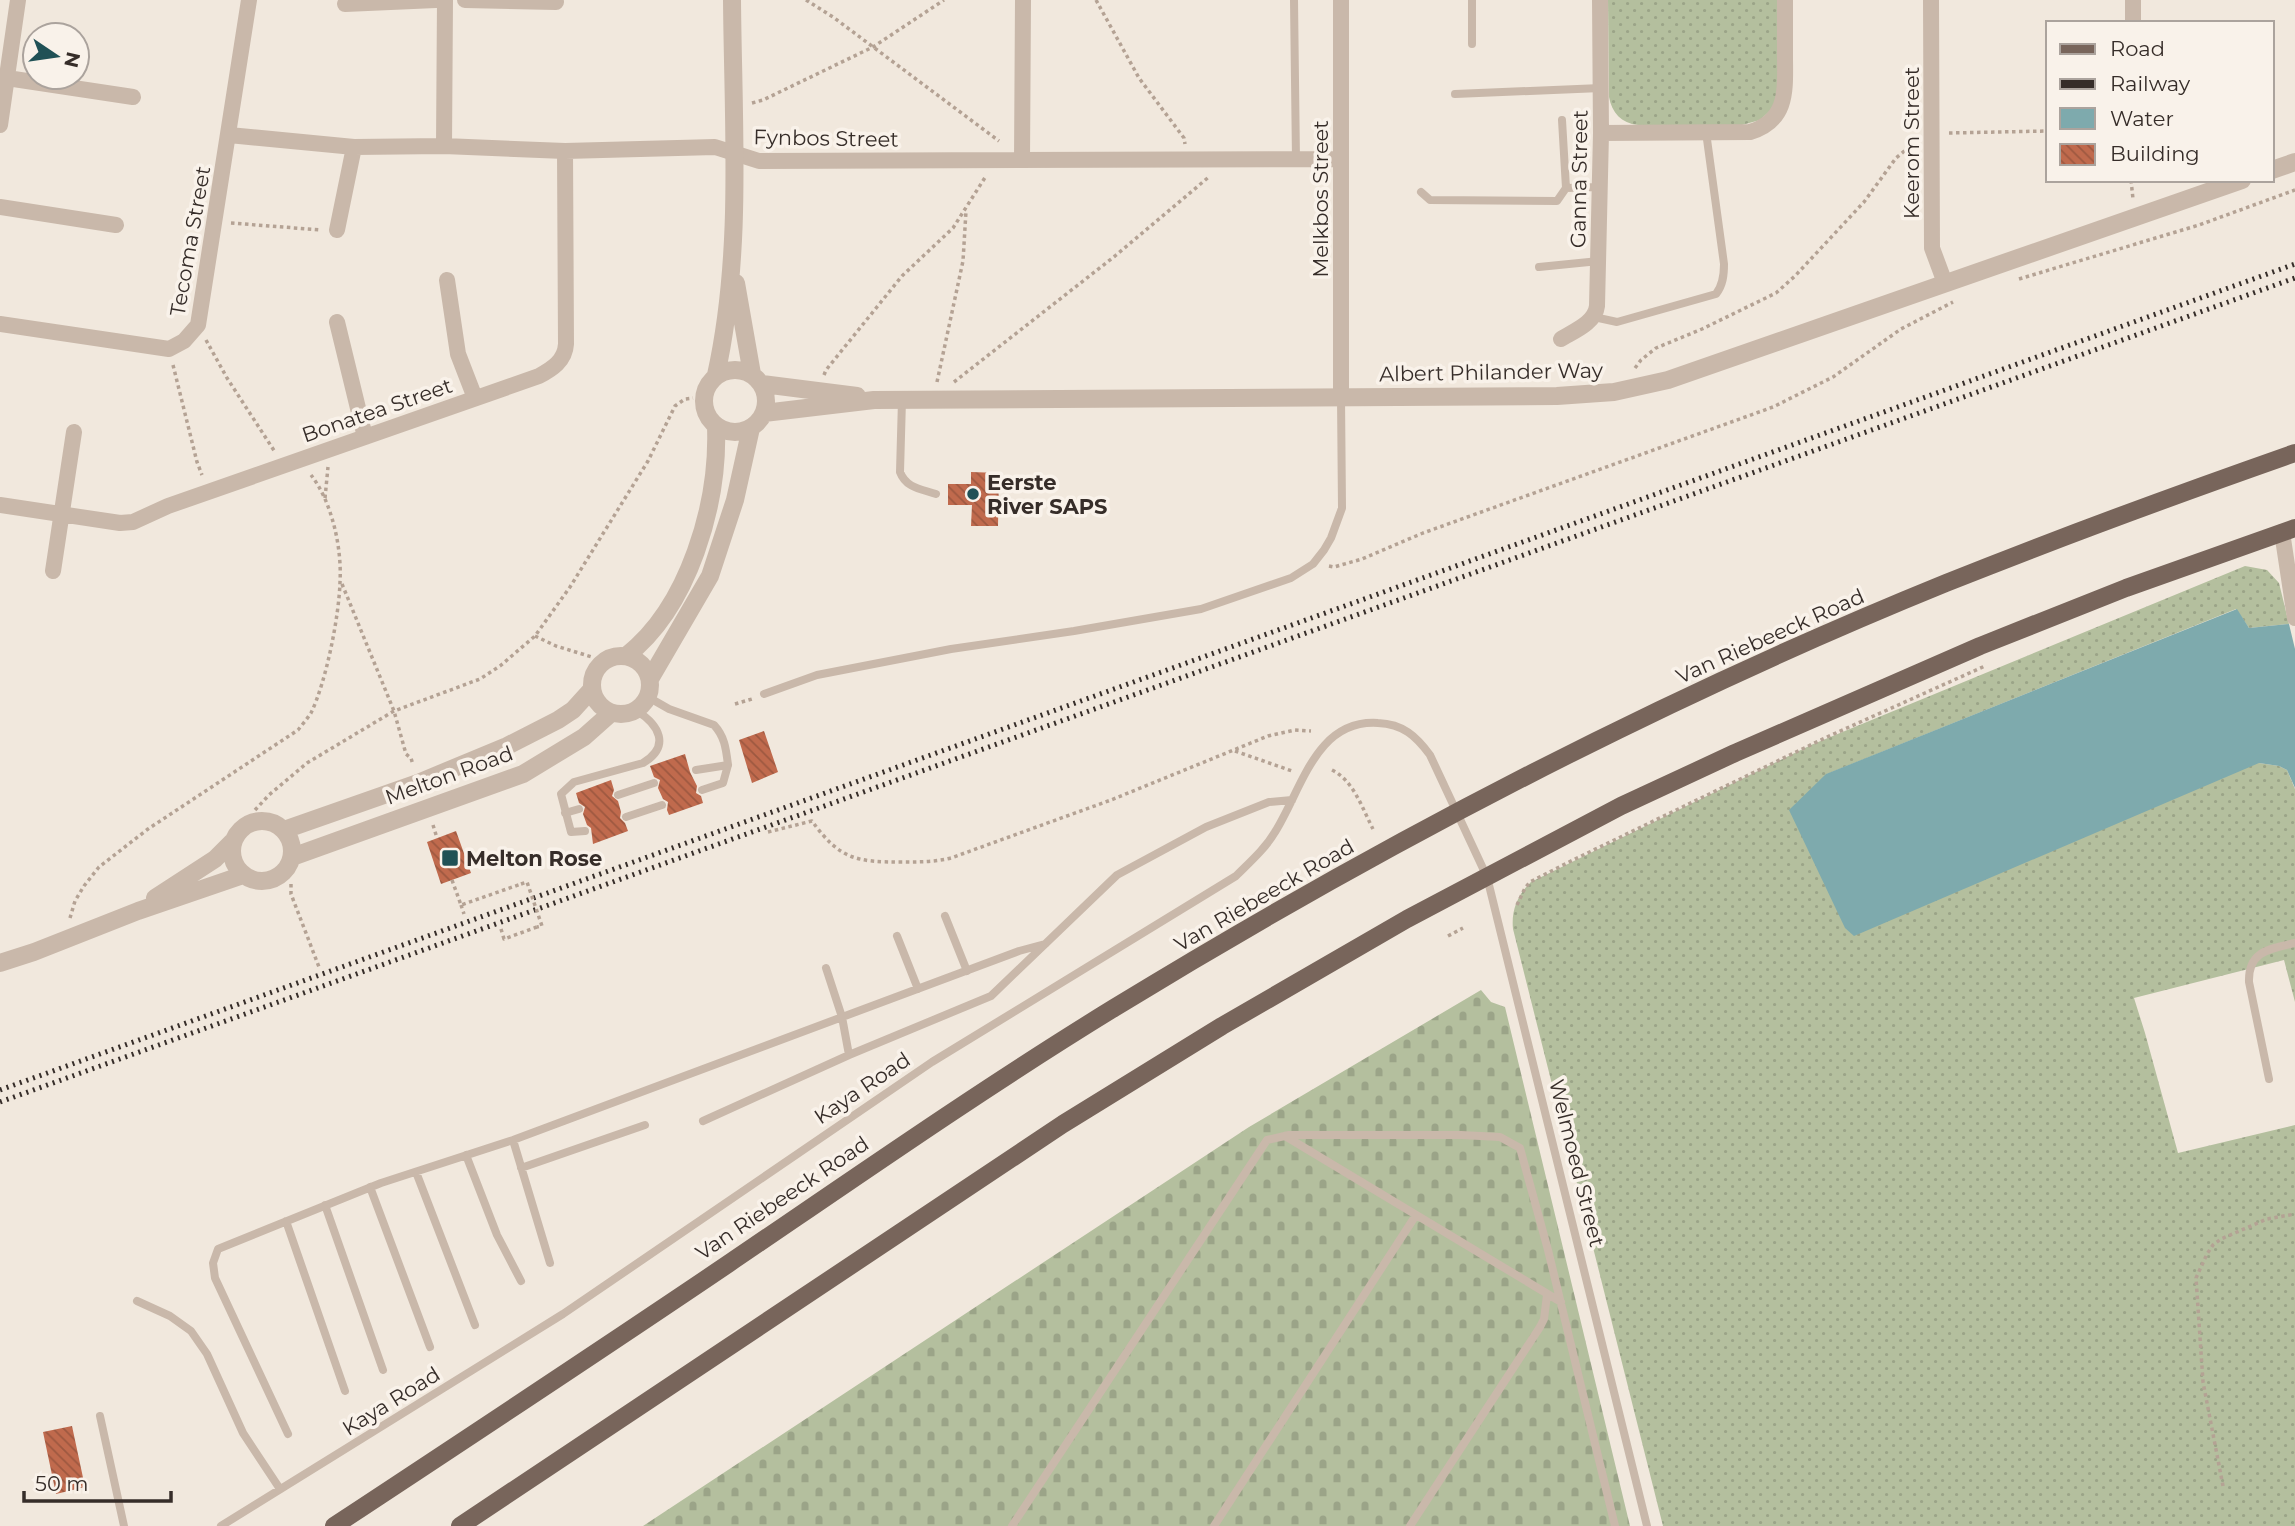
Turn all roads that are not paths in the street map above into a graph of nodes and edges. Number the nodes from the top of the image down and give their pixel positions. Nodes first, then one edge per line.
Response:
1 (18, 0) edge
2 (249, 0) edge
3 (436, 0) edge
4 (445, 0) edge
5 (465, 0) edge
6 (732, 0) edge
7 (1023, 0) edge
8 (1294, 0) edge
9 (1341, 0) edge
10 (1472, 0) edge
11 (1600, 0) edge
12 (1785, 0) edge
13 (1931, 0) edge
14 (2133, 0) edge
15 (556, 2) dead end
16 (345, 5) dead end
17 (2133, 21) edge
18 (1472, 44) dead end
19 (7, 78) junction
20 (1601, 88) junction
21 (1455, 94) dead end
22 (132, 97) dead end
23 (1562, 120) dead end
24 (0, 125) edge
25 (1706, 132) junction
26 (1601, 133) junction
27 (229, 135) junction
28 (444, 146) junction
29 (354, 147) junction
30 (565, 151) junction
31 (733, 153) junction
32 (1296, 159) junction
33 (1340, 159) junction
34 (1022, 160) junction
35 (2295, 162) edge
36 (2274, 169) edge
37 (2236, 182) edge
38 (1566, 187) junction
39 (1600, 187) junction
40 (1421, 192) dead end
41 (0, 207) edge
42 (116, 225) dead end
43 (337, 230) road end
44 (1599, 261) junction
45 (1539, 267) dead end
46 (733, 269) junction
47 (447, 280) dead end
48 (1945, 283) junction
49 (1594, 317) junction
50 (337, 322) dead end
51 (0, 324) edge
52 (1561, 340) dead end
53 (716, 376) junction
54 (757, 379) junction
55 (475, 398) junction
56 (1341, 398) junction
57 (874, 400) junction
58 (902, 400) junction
59 (764, 413) junction
60 (716, 426) junction
61 (751, 428) junction
62 (74, 432) dead end
63 (365, 437) junction
64 (2295, 453) edge
65 (936, 494) dead end
66 (0, 505) edge
67 (60, 515) junction
68 (2289, 530) edge
69 (53, 571) dead end
70 (2295, 618) edge
71 (626, 656) junction
72 (592, 689) junction
73 (764, 694) dead end
74 (645, 696) junction
75 (611, 713) junction
76 (728, 765) junction
77 (696, 770) dead end
78 (654, 783) dead end
79 (702, 790) dead end
80 (618, 795) dead end
81 (1292, 800) junction
82 (662, 805) dead end
83 (579, 809) dead end
84 (1458, 812) junction
85 (565, 813) junction
86 (626, 817) dead end
87 (284, 830) junction
88 (585, 831) dead end
89 (232, 842) junction
90 (292, 857) junction
91 (243, 875) junction
92 (1487, 877) junction
93 (138, 911) junction
94 (945, 916) dead end
95 (897, 936) dead end
96 (2295, 943) edge
97 (1045, 944) junction
98 (0, 963) edge
99 (826, 968) dead end
100 (967, 971) junction
101 (918, 989) junction
102 (842, 1017) junction
103 (849, 1055) junction
104 (2269, 1079) dead end
105 (703, 1121) dead end
106 (645, 1125) dead end
107 (1285, 1136) junction
108 (513, 1140) junction
109 (466, 1155) junction
110 (522, 1168) junction
111 (416, 1172) junction
112 (370, 1187) junction
113 (325, 1205) junction
114 (1416, 1215) junction
115 (286, 1221) junction
116 (550, 1263) dead end
117 (521, 1281) dead end
118 (1547, 1294) junction
119 (137, 1301) dead end
120 (1561, 1302) junction
121 (475, 1325) dead end
122 (430, 1347) dead end
123 (383, 1370) dead end
124 (345, 1391) dead end
125 (100, 1416) dead end
126 (288, 1434) dead end
127 (280, 1489) junction
128 (124, 1526) edge
129 (221, 1526) edge
130 (334, 1526) edge
131 (460, 1526) edge
132 (1012, 1526) edge
133 (1214, 1526) edge
134 (1410, 1526) edge
135 (1615, 1526) edge
136 (1647, 1526) edge

1 - 19 street
2 - 27 street, Tecoma Street
3 - 16 street
4 - 28 street
5 - 15 street
6 - 31 street
7 - 34 street
8 - 32 lane
9 - 33 street, Melkbos Street
10 - 18 lane
11 - 20 street, Ganna Street
12 - 25 street
13 - 48 street, Keerom Street
14 - 17 street
19 - 22 street
19 - 24 street
20 - 21 lane
20 - 26 street, Ganna Street
23 - 38 lane
25 - 26 street
25 - 49 lane
26 - 39 street, Ganna Street
27 - 29 street, Fynbos Street
27 - 51 street, Tecoma Street
28 - 29 street, Fynbos Street
28 - 30 street, Fynbos Street
29 - 43 street
30 - 31 street, Fynbos Street
30 - 55 street, Bonatea Street
31 - 34 street, Fynbos Street
31 - 46 street
32 - 33 street, Fynbos Street
32 - 34 street, Fynbos Street
33 - 56 street, Melkbos Street
35 - 36 street
37 - 48 street, Albert Philander Way
38 - 39 lane
38 - 40 lane
39 - 44 street, Ganna Street
41 - 42 street
44 - 45 lane
44 - 49 street, Ganna Street
46 - 53 street
46 - 54 street
47 - 55 street
48 - 56 street, Albert Philander Way
49 - 52 street
50 - 63 street
53 - 54 street
53 - 60 street
54 - 57 street, Albert Philander Way
54 - 59 street
55 - 63 street, Bonatea Street
56 - 58 street, Albert Philander Way
56 - 73 lane
57 - 58 street, Albert Philander Way
57 - 59 street, Albert Philander Way
58 - 65 lane
59 - 61 street
60 - 61 street
60 - 71 street
61 - 74 street
62 - 67 street
63 - 67 street, Bonatea Street
64 - 84 main road, Van Riebeeck Road
66 - 67 street, Bonatea Street
67 - 69 street
68 - 70 street
68 - 92 main road
71 - 72 street
71 - 74 street
72 - 75 street
72 - 87 street, Melton Road
74 - 75 street
74 - 76 lane
74 - 85 lane
75 - 90 street, Melton Road
76 - 77 lane
76 - 79 lane
78 - 80 lane
81 - 84 lane, Kaya Road
81 - 97 lane
81 - 127 lane, Kaya Road
82 - 86 lane
83 - 85 lane
84 - 92 lane, Welmoed Street
84 - 130 main road, Van Riebeeck Road
85 - 88 lane
87 - 89 street
87 - 90 street
89 - 91 street
89 - 93 street
90 - 91 street
91 - 93 street
92 - 131 main road
92 - 136 lane, Welmoed Street
93 - 98 street
94 - 100 lane
95 - 101 lane
96 - 104 lane
97 - 100 lane
97 - 103 lane
99 - 102 lane
100 - 101 lane
101 - 102 lane
102 - 103 lane
102 - 108 lane
103 - 105 lane
106 - 110 lane
107 - 114 lane
107 - 120 lane
107 - 132 lane
108 - 109 lane
108 - 110 lane
109 - 111 lane
109 - 117 lane
110 - 116 lane
111 - 112 lane
111 - 121 lane
112 - 113 lane
112 - 122 lane
113 - 115 lane
113 - 123 lane
114 - 118 lane
114 - 133 lane
115 - 124 lane
115 - 126 lane
118 - 120 lane
118 - 134 lane
119 - 127 lane
120 - 135 lane
125 - 128 lane
127 - 129 lane, Kaya Road

